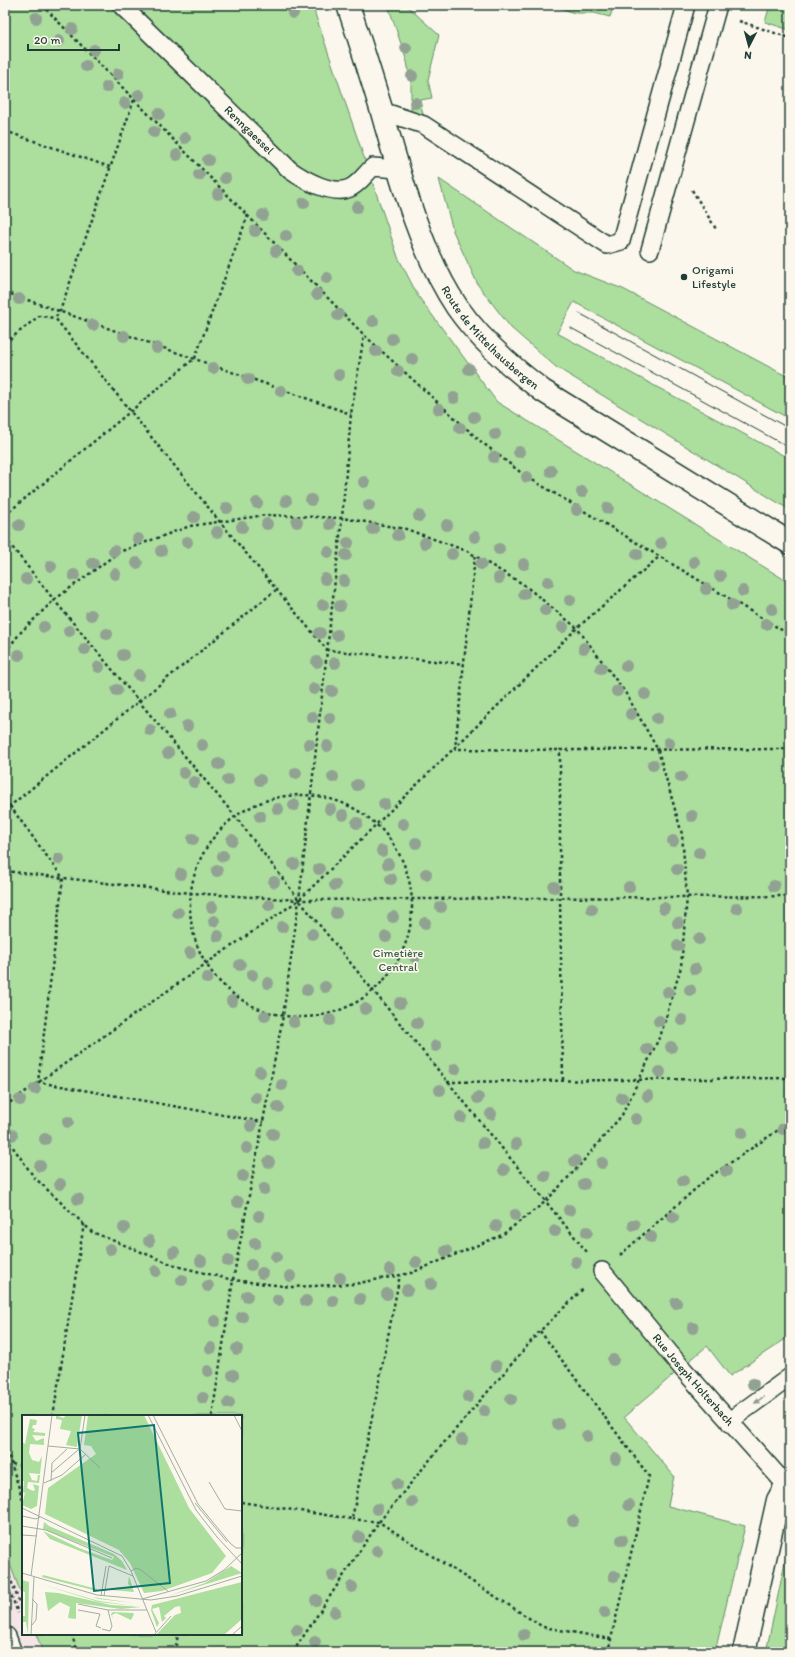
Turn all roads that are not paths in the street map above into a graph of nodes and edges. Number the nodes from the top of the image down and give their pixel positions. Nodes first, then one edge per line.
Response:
1 (121, 5) edge
2 (348, 5) edge
3 (686, 5) edge
4 (718, 5) edge
5 (382, 111) junction
6 (398, 169) junction
7 (650, 250) dead end
8 (790, 543) edge
9 (602, 1271) road end
10 (790, 1377) edge
11 (730, 1424) junction
12 (788, 1485) edge
13 (5, 1638) edge
14 (10, 1652) edge
15 (744, 1652) edge

1 - 6 lane, Renngaessel
2 - 5 street, Route de Mittelhausbergen
3 - 5 lane
4 - 7 lane
5 - 6 street, Route de Mittelhausbergen
6 - 8 street, Route de Mittelhausbergen
9 - 11 lane, Rue Joseph Holterbach
10 -> 11 lane
11 - 12 lane, Rue Joseph Holterbach
12 - 15 street, Rue Joseph Holterbach
13 - 14 street

